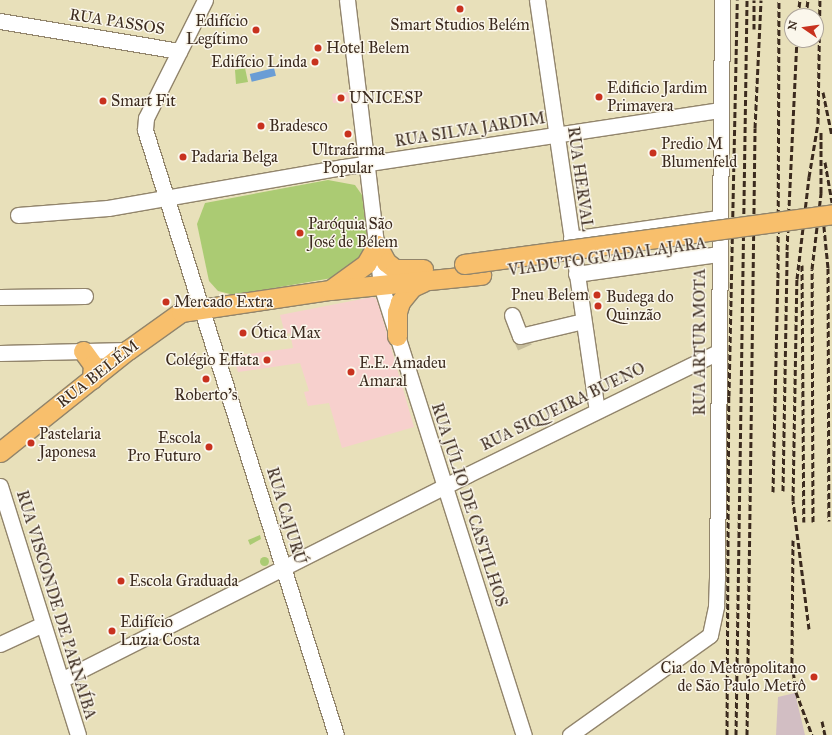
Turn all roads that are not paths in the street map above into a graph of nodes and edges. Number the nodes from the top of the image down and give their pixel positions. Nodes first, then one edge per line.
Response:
1 (204, 0) edge
2 (347, 0) edge
3 (537, 0) edge
4 (722, 0) edge
5 (0, 21) edge
6 (180, 51) junction
7 (720, 110) junction
8 (555, 135) junction
9 (368, 163) junction
10 (169, 198) junction
11 (832, 214) edge
12 (18, 215) dead end
13 (719, 218) junction
14 (832, 225) edge
15 (571, 239) junction
16 (378, 245) junction
17 (718, 254) junction
18 (576, 274) junction
19 (425, 275) junction
20 (381, 285) junction
21 (330, 290) junction
22 (85, 296) dead end
23 (0, 297) edge
24 (202, 308) junction
25 (512, 316) dead end
26 (583, 321) junction
27 (397, 336) junction
28 (128, 350) junction
29 (83, 351) junction
30 (718, 352) junction
31 (0, 353) edge
32 (92, 379) junction
33 (597, 410) junction
34 (0, 452) edge
35 (0, 486) edge
36 (445, 486) junction
37 (284, 567) junction
38 (43, 624) junction
39 (0, 644) edge
40 (61, 680) junction
41 (78, 735) edge
42 (336, 735) edge
43 (524, 735) edge
44 (570, 735) edge

1 - 6 street
2 - 9 street
3 - 8 street, RUA HERVAL
4 - 7 street, RUA ARTUR MOTA
5 - 6 street, RUA PASSOS
6 - 10 street, RUA CAJURÚ
7 - 8 street, RUA SILVA JARDIM
7 - 13 street, RUA ARTUR MOTA
8 - 9 street, RUA SILVA JARDIM
8 - 15 street, RUA HERVAL
9 - 10 street, RUA SILVA JARDIM
9 - 16 street, RUA JÚLIO DE CASTILHOS
10 - 12 street, RUA SILVA JARDIM
10 - 24 street, RUA CAJURÚ
11 - 19 main road, VIADUTO GUADALAJARA, bridge
13 - 15 street
13 - 17 street, RUA ARTUR MOTA
14 - 19 main road, VIADUTO GUADALAJARA
15 - 18 street, RUA HERVAL
16 - 19 main road, VIADUTO GUADALAJARA
16 - 20 street, RUA JÚLIO DE CASTILHOS
16 - 21 main road
17 - 18 street
17 - 30 street, RUA ARTUR MOTA
18 - 26 street, RUA HERVAL
19 - 20 main road, VIADUTO GUADALAJARA
19 - 27 main road
20 - 21 main road, VIADUTO GUADALAJARA
20 - 27 street, RUA JÚLIO DE CASTILHOS
21 - 24 main road, RUA BELÉM
22 - 23 street
24 - 28 main road, RUA BELÉM
24 - 37 street, RUA CAJURÚ
25 - 26 street
26 - 33 street, RUA HERVAL
27 - 36 street, RUA JÚLIO DE CASTILHOS
28 - 29 street
28 - 32 main road, RUA BELÉM
29 - 31 street
29 - 32 main road
30 - 33 street, RUA SIQUEIRA BUENO
30 - 44 street, RUA ARTUR MOTA
32 - 34 main road, RUA BELÉM
33 - 36 street, RUA SIQUEIRA BUENO
35 - 38 street, RUA VISCONDE DE PARNAÍBA
36 - 37 street, RUA SIQUEIRA BUENO
36 - 43 street, RUA JÚLIO DE CASTILHOS
37 - 40 street, RUA SIQUEIRA BUENO
37 - 42 street, RUA CAJURÚ
38 - 39 street
38 - 40 street, RUA VISCONDE DE PARNAÍBA
40 - 41 street, RUA VISCONDE DE PARNAÍBA

